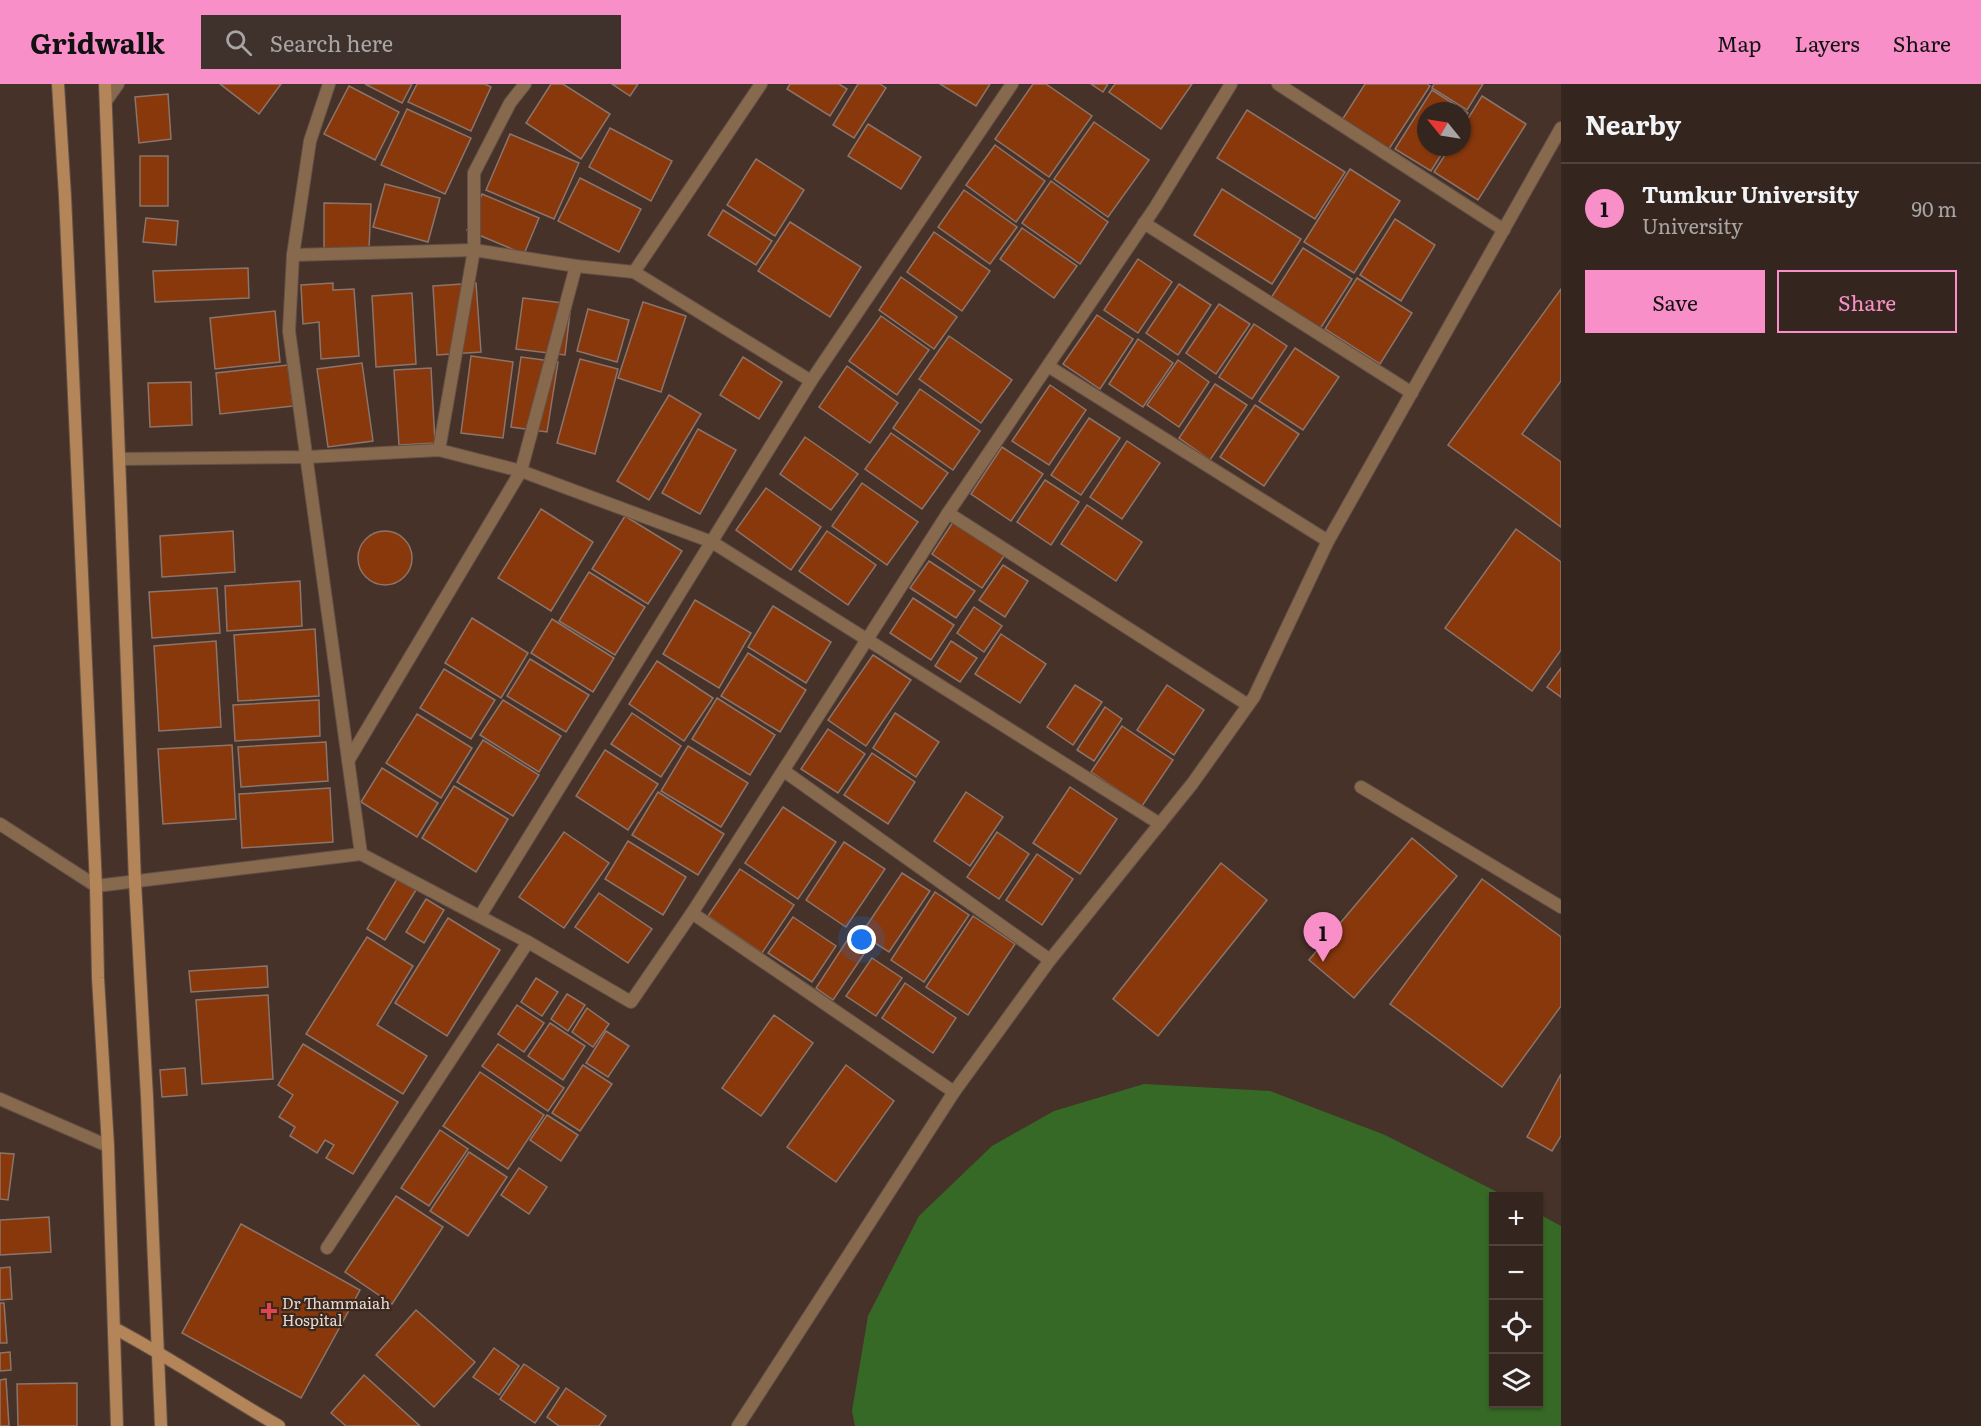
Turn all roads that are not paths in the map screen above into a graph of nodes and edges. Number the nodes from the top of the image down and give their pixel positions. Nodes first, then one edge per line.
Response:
1 (58, 84) edge
2 (105, 84) edge
3 (118, 84) edge
4 (329, 84) edge
5 (525, 84) edge
6 (761, 84) edge
7 (1012, 84) edge
8 (1231, 84) edge
9 (1278, 84) edge
10 (106, 101) junction
11 (1561, 128) edge
12 (1144, 223) junction
13 (1504, 230) junction
14 (474, 250) junction
15 (293, 255) junction
16 (576, 266) junction
17 (634, 272) junction
18 (1048, 366) junction
19 (811, 381) junction
20 (1412, 393) junction
21 (439, 450) junction
22 (308, 457) junction
23 (119, 459) junction
24 (521, 471) junction
25 (948, 513) junction
26 (1328, 541) junction
27 (712, 542) junction
28 (867, 640) junction
29 (1248, 705) junction
30 (348, 761) junction
31 (784, 771) junction
32 (1361, 787) dead end
33 (0, 824) edge
34 (1160, 824) junction
35 (361, 854) junction
36 (135, 882) junction
37 (96, 886) junction
38 (1561, 907) edge
39 (692, 913) junction
40 (480, 916) junction
41 (528, 942) junction
42 (1050, 960) junction
43 (954, 1092) junction
44 (0, 1099) edge
45 (108, 1146) junction
46 (327, 1248) dead end
47 (114, 1328) junction
48 (159, 1351) junction
49 (117, 1426) edge
50 (161, 1426) edge
51 (279, 1426) edge
52 (738, 1426) edge

1 - 37 main road
2 - 10 main road
3 - 10 street
4 - 15 street
5 - 14 street
6 - 17 street
7 - 19 street
8 - 12 street
9 - 13 street
10 - 23 main road
11 - 13 street
12 - 18 street
12 - 20 street
13 - 20 street
14 - 15 street
14 - 16 street
14 - 21 street
15 - 22 street
16 - 17 street
16 - 24 street
17 - 19 street
18 - 25 street
18 - 26 street
19 - 27 street
20 - 26 street
21 - 22 street
21 - 24 street
22 - 23 street
22 - 30 street
23 - 36 main road
24 - 27 street
24 - 30 street
25 - 28 street
25 - 29 street
26 - 29 street
27 - 28 street
27 - 40 street
28 - 31 street
28 - 34 street
29 - 34 street
30 - 35 street
31 - 39 street
31 - 42 street
32 - 38 street
33 - 37 street
34 - 42 street
35 - 36 street
35 - 40 street
36 - 37 street
36 - 48 main road
37 - 45 main road
39 - 41 street
39 - 43 street
40 - 41 street
41 - 46 street
42 - 43 street
43 - 52 street
44 - 45 street
45 - 47 main road
47 - 48 main road
47 - 49 main road
48 - 50 main road
48 - 51 main road

